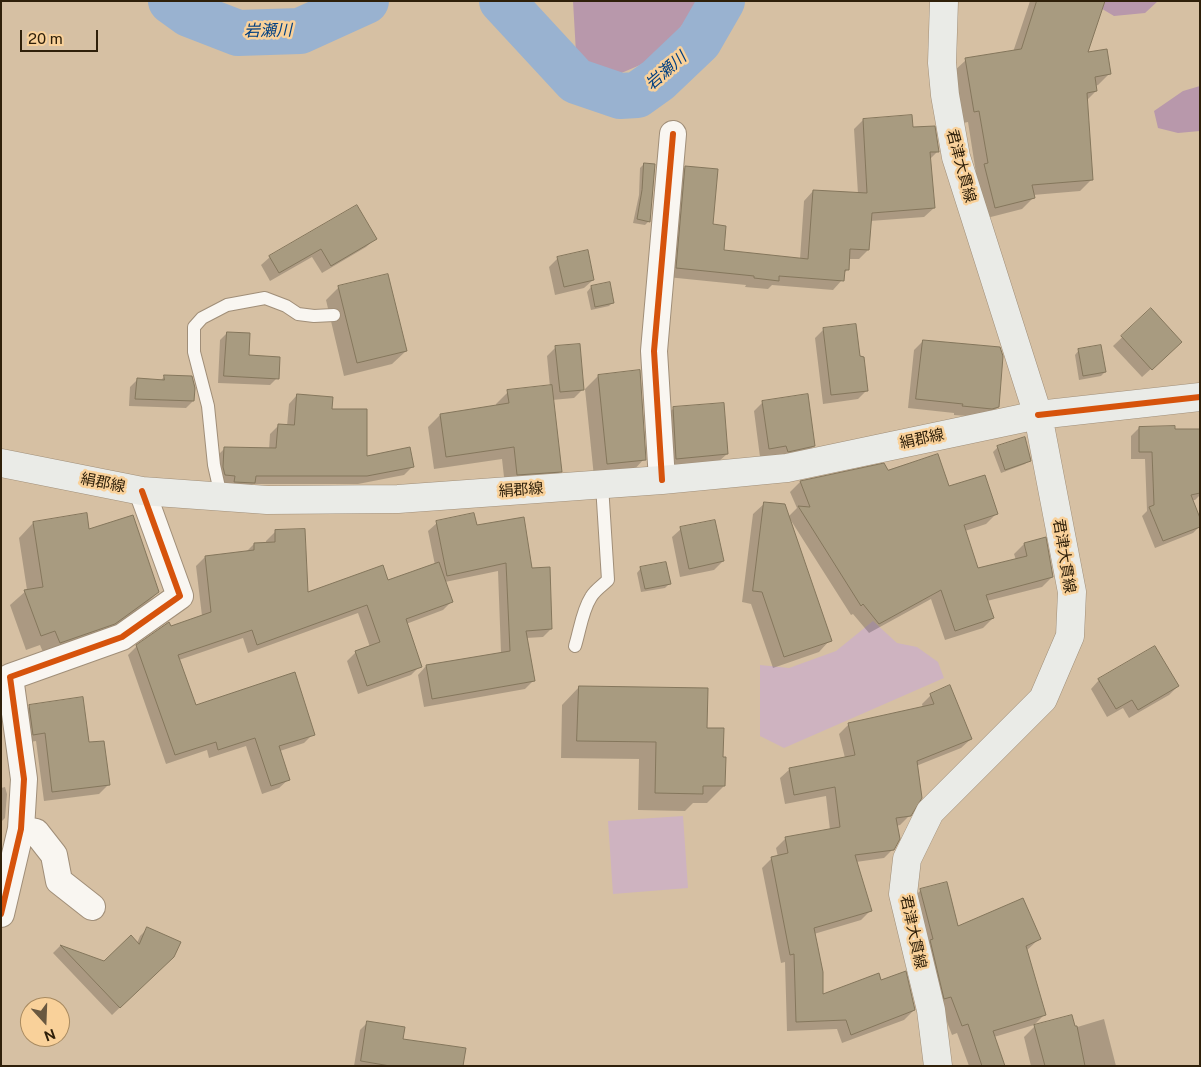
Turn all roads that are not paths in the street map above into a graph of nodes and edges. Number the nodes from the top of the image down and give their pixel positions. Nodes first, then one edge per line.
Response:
1 (944, 1) edge
2 (672, 134) dead end
3 (334, 315) dead end
4 (1200, 397) edge
5 (1038, 415) junction
6 (1, 463) edge
7 (662, 480) junction
8 (602, 485) junction
9 (142, 491) junction
10 (221, 496) junction
11 (575, 646) dead end
12 (21, 829) junction
13 (92, 907) dead end
14 (1, 914) edge
15 (938, 1066) edge

1 - 5 main road, 君津大貫線
2 - 7 street
3 - 10 lane
4 - 5 main road, 絹郡線
5 - 7 main road, 絹郡線
5 - 15 main road, 君津大貫線
6 - 9 main road, 絹郡線
7 - 8 main road, 絹郡線
8 - 10 main road, 絹郡線
8 - 11 lane
9 - 10 main road, 絹郡線
9 - 12 street
12 - 13 street
12 - 14 street

